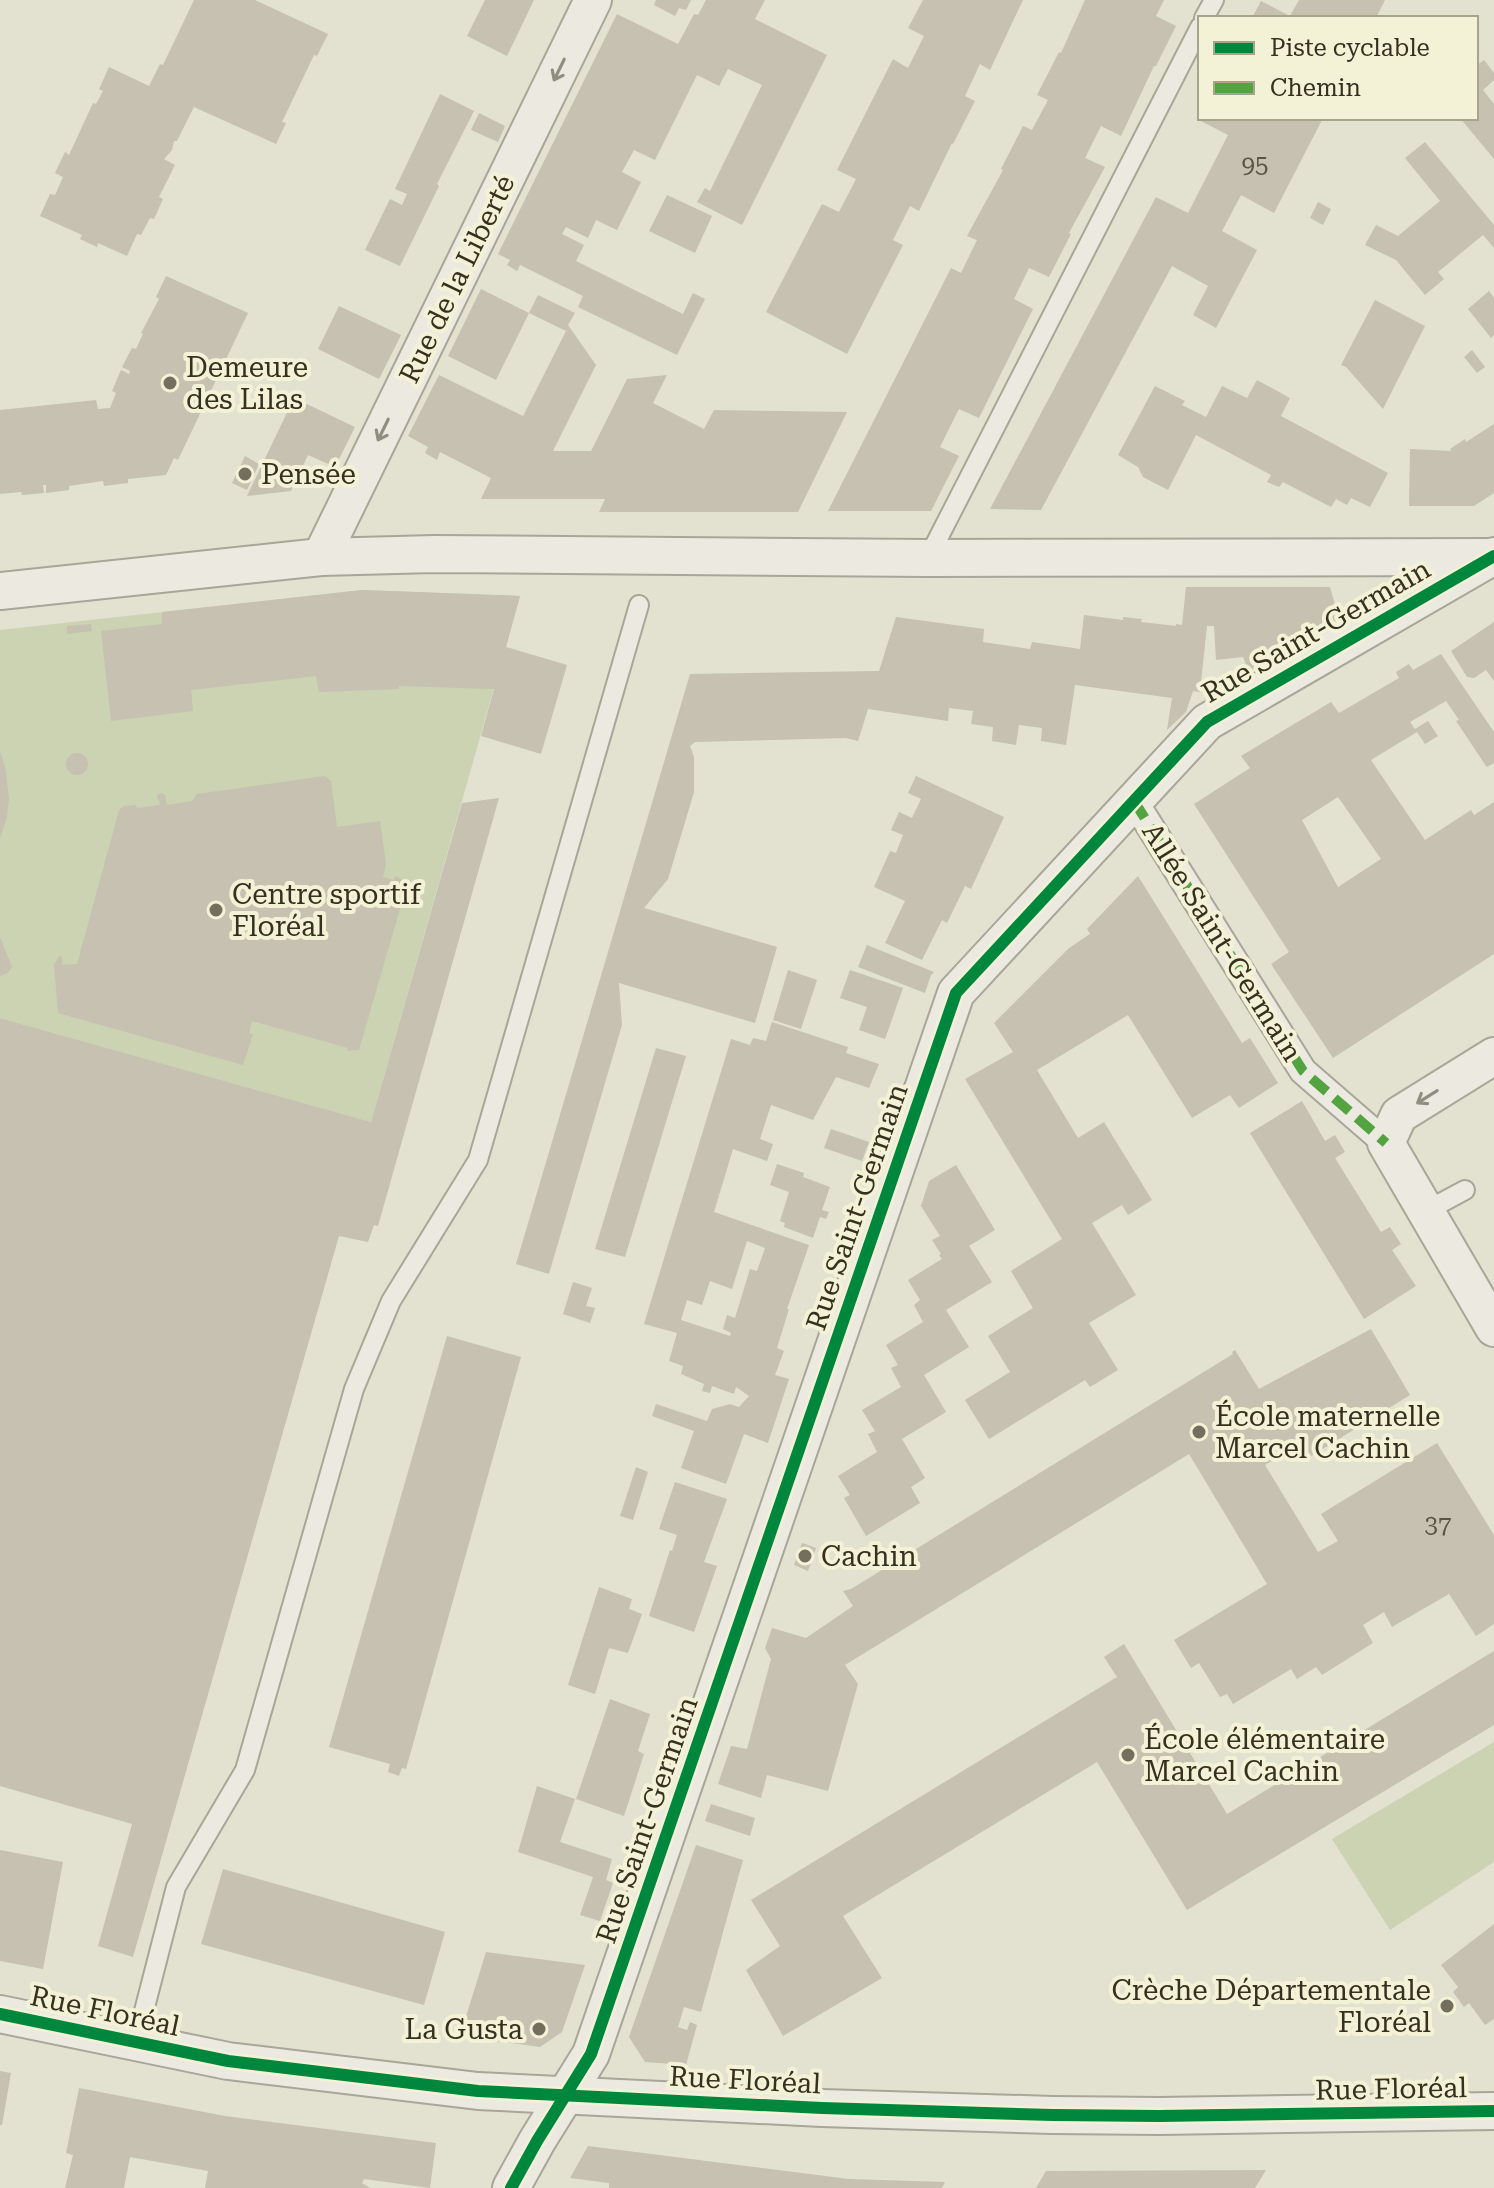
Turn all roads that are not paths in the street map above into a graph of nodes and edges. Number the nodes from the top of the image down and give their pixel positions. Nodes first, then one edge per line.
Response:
1 (593, 0) edge
2 (1198, 31) edge
3 (1493, 556) edge
4 (321, 557) junction
5 (928, 558) junction
6 (0, 591) edge
7 (639, 605) dead end
8 (1134, 801) junction
9 (1494, 1056) edge
10 (1386, 1143) junction
11 (1465, 1190) dead end
12 (1426, 1211) junction
13 (1494, 1328) edge
14 (0, 2014) edge
15 (136, 2042) junction
16 (567, 2095) junction
17 (1494, 2111) edge
18 (511, 2188) edge

1 -> 4 street, Rue de la Liberté
2 - 5 lane
3 - 5 street
3 - 8 street, Rue Saint-Germain
4 - 5 street
4 - 6 street
7 - 15 lane
8 - 10 street, Allée Saint-Germain
8 - 16 street, Rue Saint-Germain
9 -> 10 street
10 - 12 street
11 - 12 lane
12 - 13 street
14 - 15 street, Rue Floréal
15 - 16 street, Rue Floréal
16 - 17 street, Rue Floréal
16 - 18 street, Rue Saint-Germain

